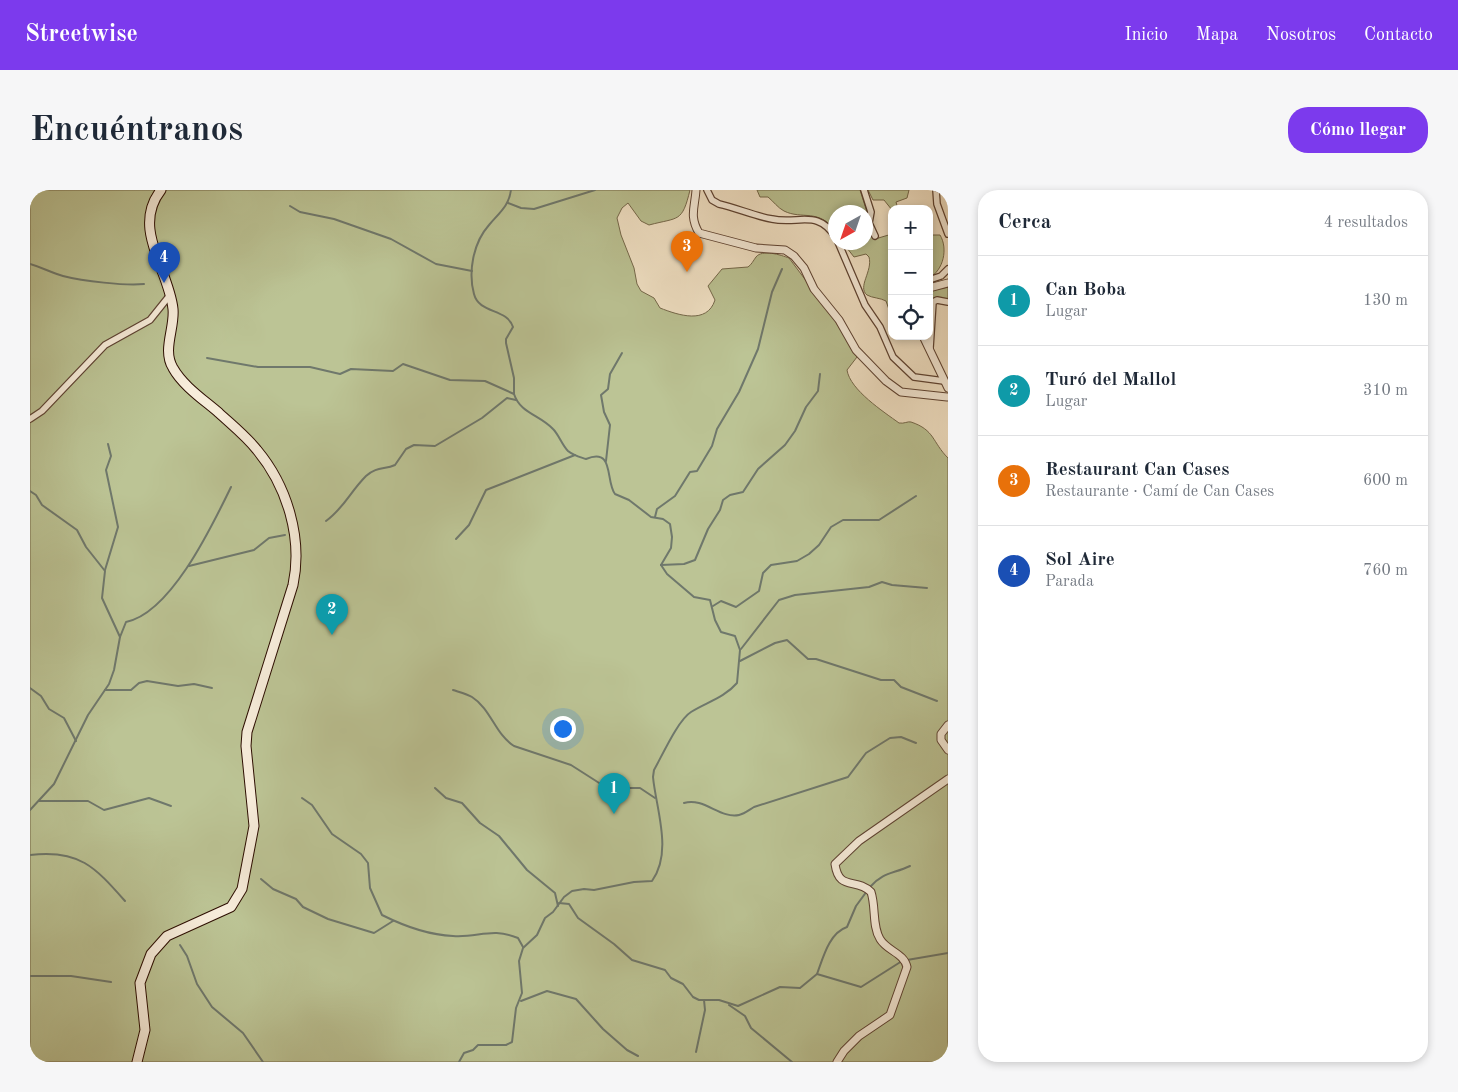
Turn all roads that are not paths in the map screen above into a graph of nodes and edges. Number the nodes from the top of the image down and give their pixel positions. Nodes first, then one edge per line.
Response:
1 (161, 190) edge
2 (696, 190) edge
3 (707, 190) edge
4 (864, 190) edge
5 (936, 190) edge
6 (828, 227) edge
7 (948, 234) edge
8 (874, 236) dead end
9 (841, 250) edge
10 (948, 269) edge
11 (933, 279) edge
12 (948, 283) edge
13 (933, 287) edge
14 (170, 295) junction
15 (948, 302) edge
16 (925, 340) edge
17 (931, 354) junction
18 (944, 381) junction
19 (948, 388) edge
20 (948, 397) edge
21 (42, 411) junction
22 (30, 419) edge
23 (30, 425) edge
24 (948, 725) edge
25 (948, 750) edge
26 (948, 779) edge
27 (137, 1062) edge
28 (837, 1062) edge

1 - 14 main road
2 - 20 street
3 - 6 street
4 - 8 street
5 - 7 street
9 - 18 street
10 - 11 street
12 - 13 street
14 - 21 street
14 - 27 main road
15 - 17 street
16 - 17 street
17 - 18 street
18 - 19 street
21 - 22 street
21 - 23 street
24 - 25 street
26 - 28 street

